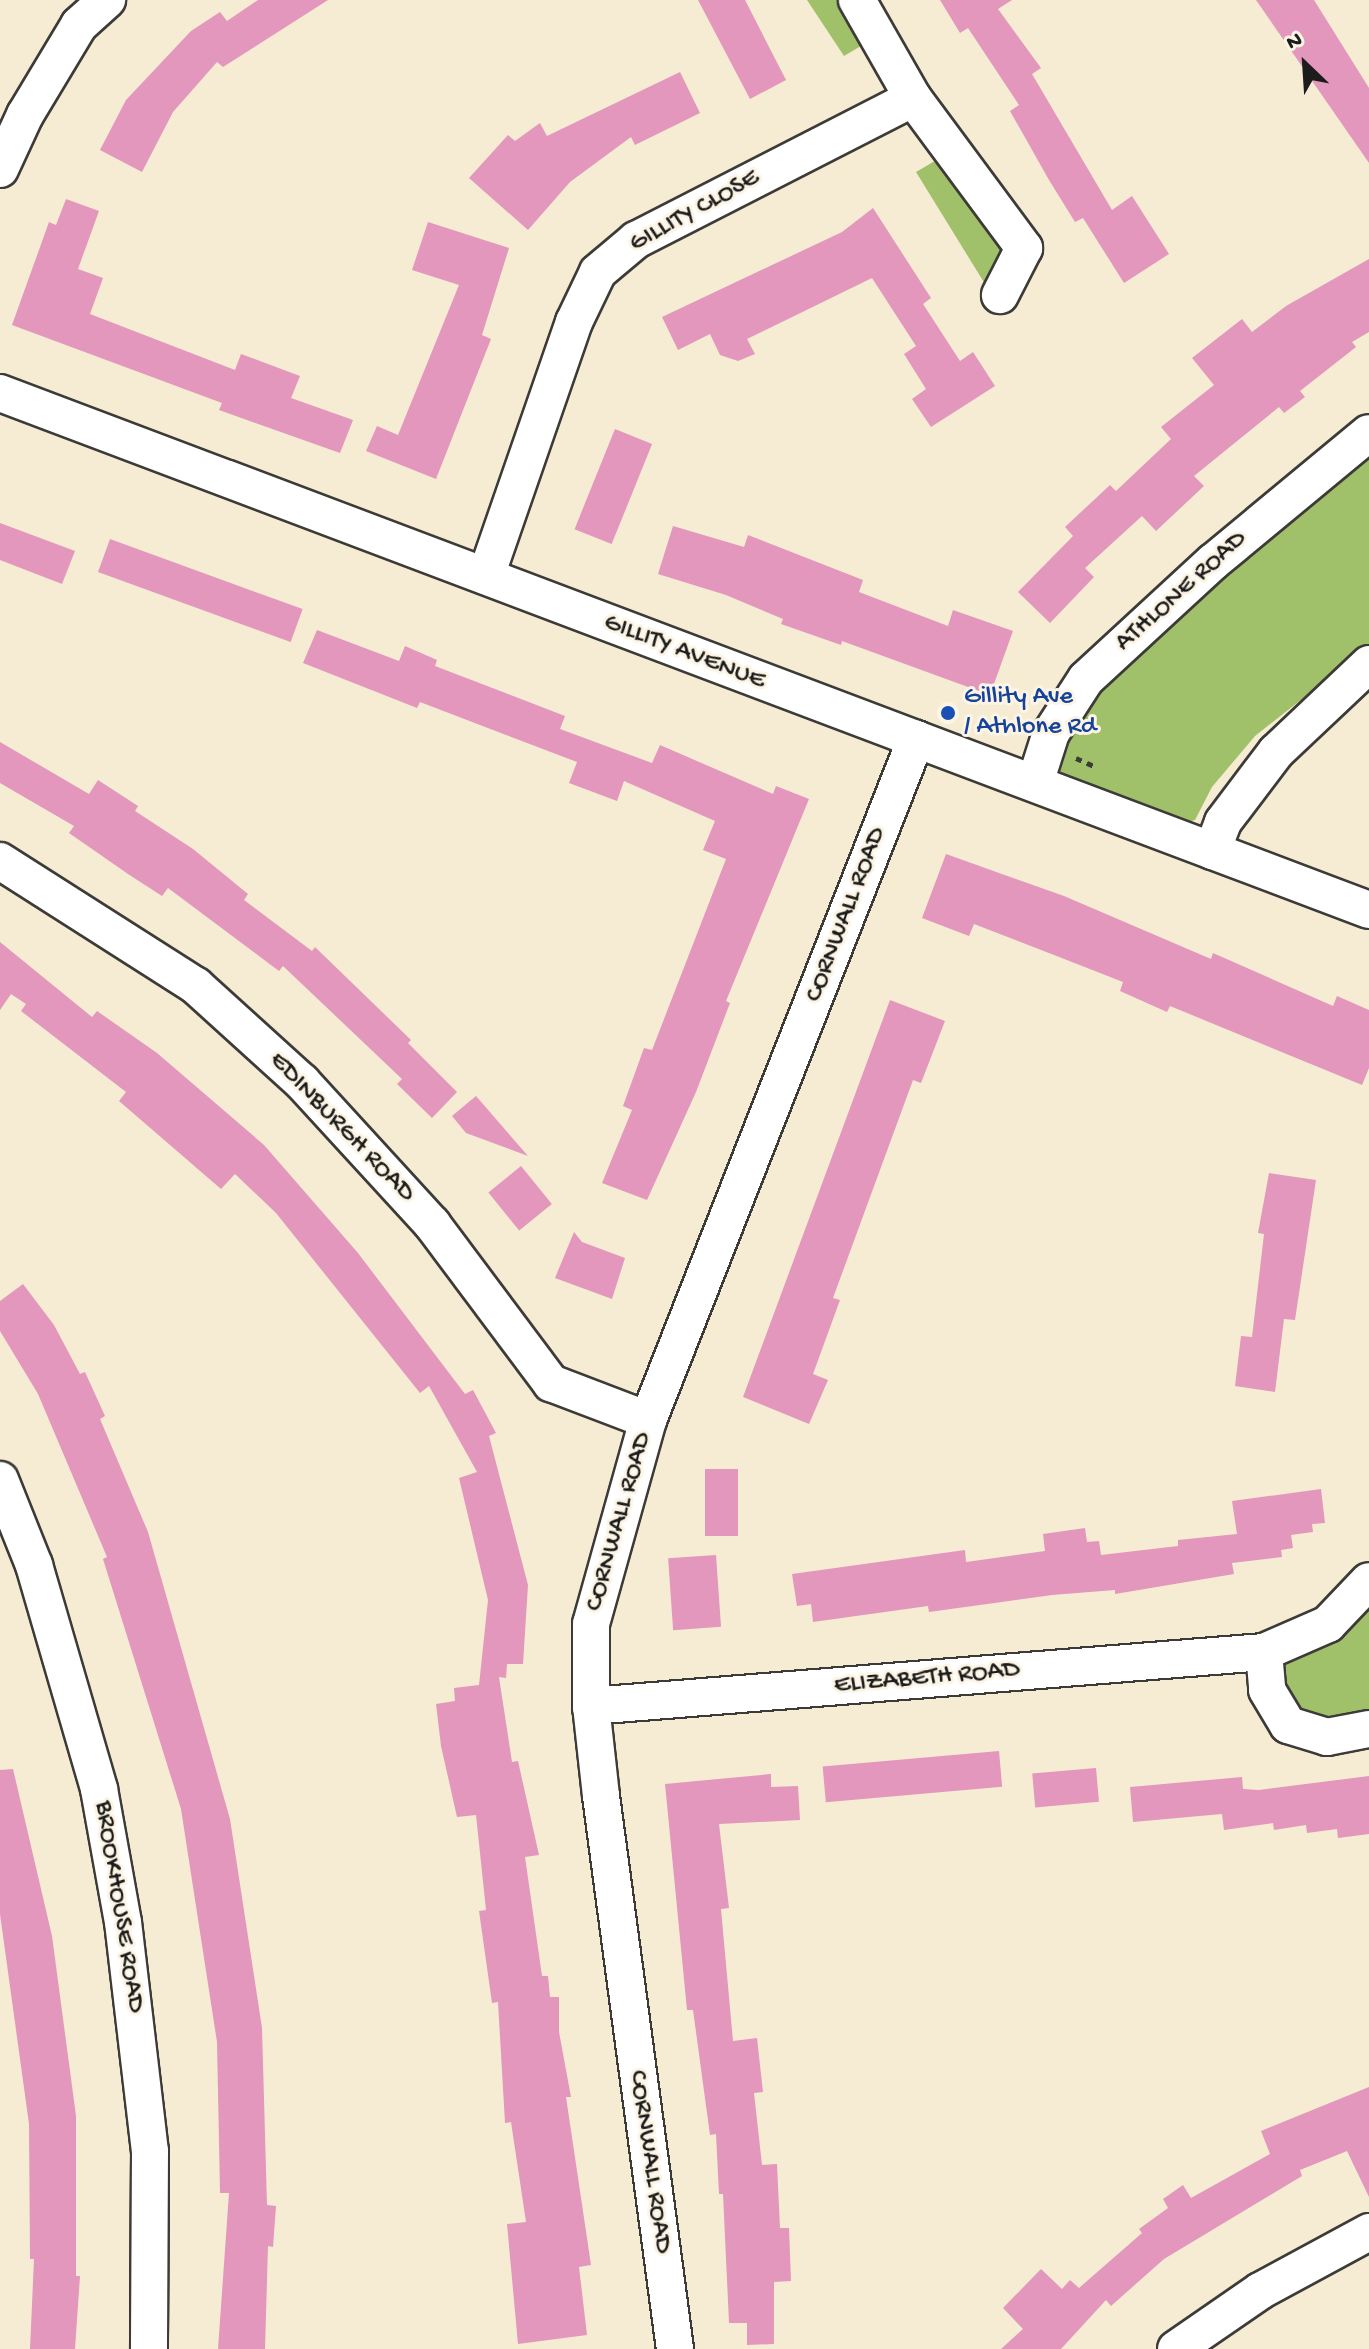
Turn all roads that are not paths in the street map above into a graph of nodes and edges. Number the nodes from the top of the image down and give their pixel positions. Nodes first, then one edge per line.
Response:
1 (107, 0) edge
2 (857, 0) edge
3 (913, 98) junction
4 (0, 169) edge
5 (1000, 295) dead end
6 (0, 393) edge
7 (1369, 433) edge
8 (486, 576) junction
9 (1369, 664) edge
10 (916, 739) junction
11 (1035, 783) junction
12 (1212, 851) junction
13 (0, 861) edge
14 (1369, 910) edge
15 (648, 1420) junction
16 (0, 1480) edge
17 (1369, 1581) edge
18 (1264, 1652) junction
19 (591, 1706) junction
20 (1369, 1729) edge
21 (1369, 2232) edge
22 (149, 2349) edge
23 (675, 2349) edge
24 (1176, 2349) edge

1 - 4 street
2 - 3 street
3 - 5 street
3 - 8 street, GILLITY CLOSE
6 - 8 street, GILLITY AVENUE
7 - 11 street, ATHLONE ROAD
8 - 10 street, GILLITY AVENUE
9 - 12 street
10 - 11 street, GILLITY AVENUE
10 - 15 street, CORNWALL ROAD
11 - 12 street, GILLITY AVENUE
12 - 14 street, GILLITY AVENUE
13 - 15 street, EDINBURGH ROAD
15 - 19 street, CORNWALL ROAD
16 - 22 street, BROOKHOUSE ROAD
17 - 18 street, ELIZABETH ROAD
18 - 19 street, ELIZABETH ROAD
18 - 20 street
19 - 23 street, CORNWALL ROAD
21 - 24 street

